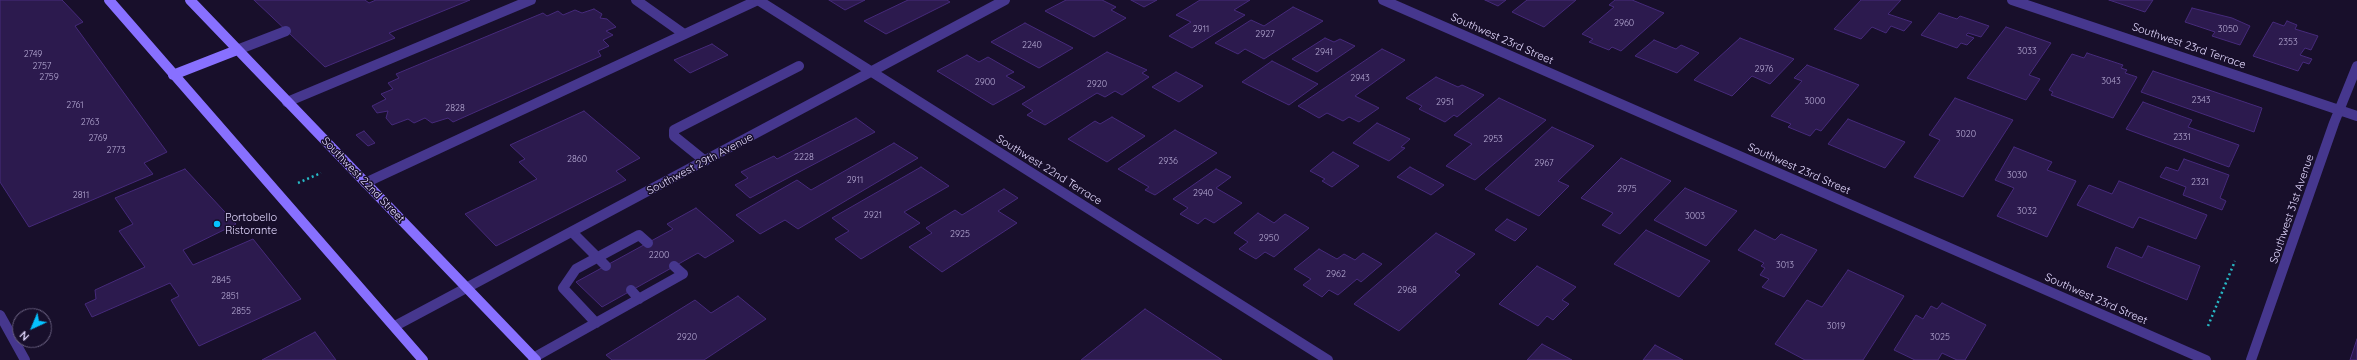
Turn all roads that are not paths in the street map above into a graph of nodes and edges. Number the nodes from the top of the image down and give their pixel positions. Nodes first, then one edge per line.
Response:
1 (109, 0) edge
2 (190, 0) edge
3 (531, 0) edge
4 (636, 0) edge
5 (758, 0) edge
6 (1005, 0) edge
7 (1383, 0) edge
8 (2012, 0) edge
9 (286, 31) dead end
10 (684, 34) junction
11 (237, 50) junction
12 (799, 66) dead end
13 (2357, 66) edge
14 (871, 72) junction
15 (173, 75) junction
16 (287, 102) junction
17 (2340, 110) junction
18 (2357, 116) edge
19 (705, 162) junction
20 (365, 183) junction
21 (572, 232) junction
22 (648, 243) dead end
23 (598, 257) junction
24 (606, 266) dead end
25 (674, 266) dead end
26 (466, 288) junction
27 (0, 315) edge
28 (596, 323) junction
29 (395, 326) junction
30 (535, 359) edge
31 (25, 360) edge
32 (423, 360) edge
33 (1328, 360) edge
34 (2206, 360) edge
35 (2251, 360) edge

1 - 15 main road
2 - 11 main road, Southwest 22nd Street
3 - 16 street
4 - 10 street
5 - 10 street
5 - 14 street, Southwest 22nd Terrace
6 - 14 street, Southwest 29th Avenue
7 - 34 street, Southwest 23rd Street
8 - 17 street, Southwest 23rd Terrace
9 - 11 street
10 - 20 street
11 - 15 main road
11 - 16 main road, Southwest 22nd Street
12 - 19 street
13 - 17 street, Southwest 31st Avenue
14 - 19 street, Southwest 29th Avenue
14 - 33 street, Southwest 22nd Terrace
15 - 29 main road
16 - 20 main road, Southwest 22nd Street
17 - 18 street, Southwest 23rd Terrace
17 - 35 street, Southwest 31st Avenue
19 - 21 street, Southwest 29th Avenue
20 - 26 main road, Southwest 22nd Street
21 - 23 street
21 - 26 street, Southwest 29th Avenue
22 - 23 street
23 - 24 street
23 - 28 street
25 - 28 street
26 - 29 street, Southwest 29th Avenue
26 - 30 main road, Southwest 22nd Street
27 - 31 street
28 - 30 street
29 - 32 main road

